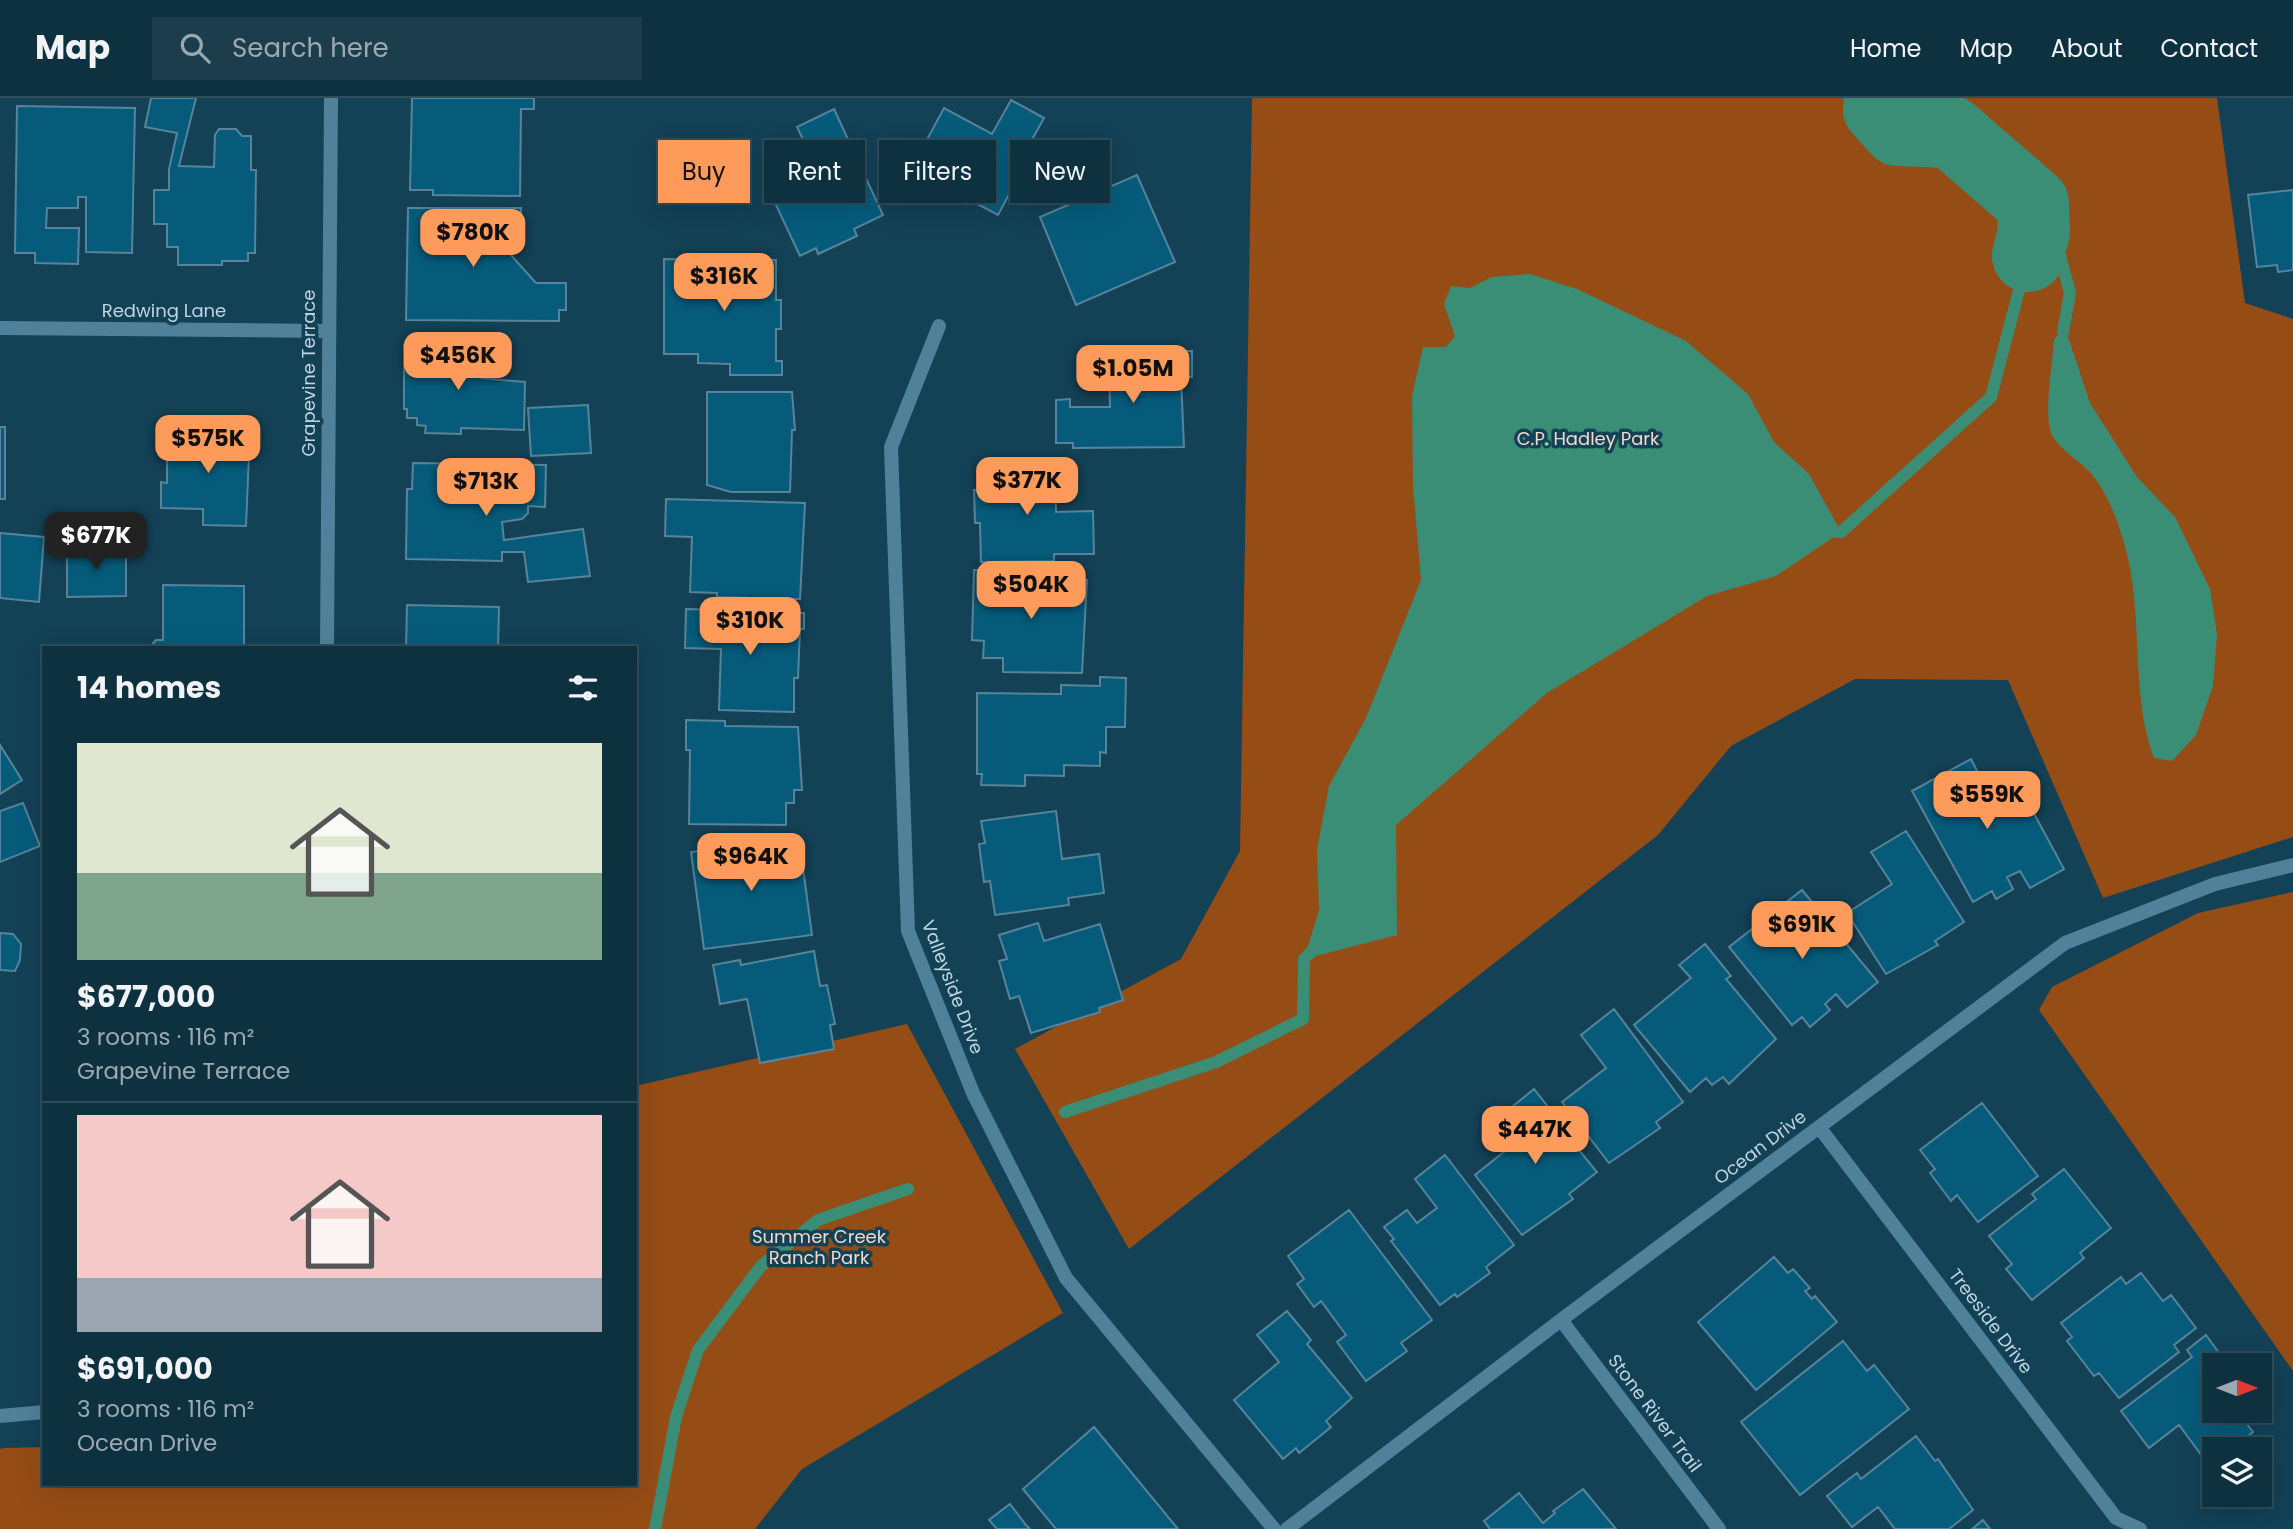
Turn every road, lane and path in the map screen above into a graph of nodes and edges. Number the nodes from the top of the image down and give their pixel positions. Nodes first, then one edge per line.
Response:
1 (331, 98) edge
2 (939, 326) dead end
3 (0, 328) edge
4 (327, 331) junction
5 (327, 646) edge
6 (2293, 865) edge
7 (1819, 1127) junction
8 (1561, 1320) junction
9 (42, 1412) edge
10 (0, 1416) edge
11 (1274, 1529) edge
12 (1287, 1529) edge
13 (1719, 1529) edge
14 (2140, 1529) edge

1 - 4 street, Grapevine Terrace
2 - 11 street, Valleyside Drive
3 - 4 street, Redwing Lane
4 - 5 street, Grapevine Terrace
6 - 7 street, Ocean Drive
7 - 8 street, Ocean Drive
7 - 14 street, Treeside Drive
8 - 12 street, Ocean Drive
8 - 13 street, Stone River Trail
9 - 10 street

